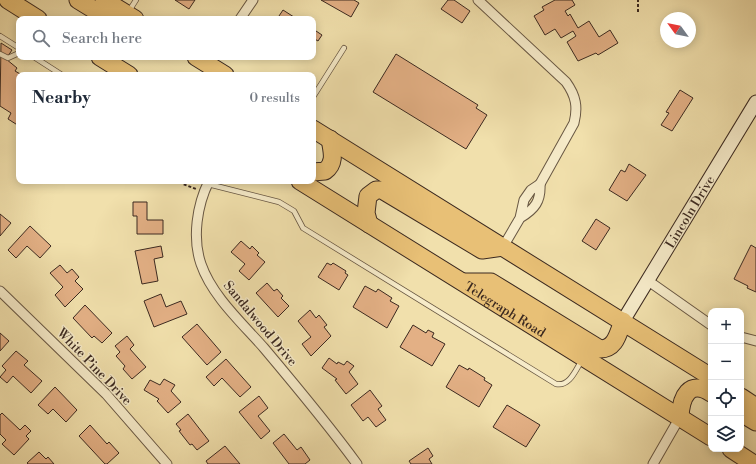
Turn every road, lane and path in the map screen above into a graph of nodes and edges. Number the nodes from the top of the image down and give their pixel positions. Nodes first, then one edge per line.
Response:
1 (8, 0) edge
2 (78, 0) edge
3 (104, 0) edge
4 (478, 0) edge
5 (638, 0) edge
6 (251, 1) edge
7 (23, 4) edge
8 (132, 11) edge
9 (638, 12) dead end
10 (35, 16) edge
11 (104, 16) edge
12 (242, 16) edge
13 (0, 36) edge
14 (16, 46) edge
15 (344, 48) dead end
16 (0, 54) edge
17 (16, 54) edge
18 (39, 60) edge
19 (105, 60) edge
20 (203, 60) edge
21 (218, 66) edge
22 (57, 72) edge
23 (124, 72) edge
24 (316, 92) edge
25 (756, 102) edge
26 (316, 131) edge
27 (330, 140) junction
28 (316, 172) edge
29 (184, 184) edge
30 (305, 184) edge
31 (540, 184) junction
32 (207, 186) edge
33 (520, 218) junction
34 (369, 224) junction
35 (503, 247) junction
36 (647, 280) junction
37 (463, 282) junction
38 (0, 290) edge
39 (623, 321) junction
40 (708, 322) edge
41 (744, 338) edge
42 (756, 341) edge
43 (584, 357) junction
44 (708, 375) edge
45 (708, 392) edge
46 (744, 399) edge
47 (756, 407) edge
48 (744, 415) edge
49 (680, 417) junction
50 (756, 422) edge
51 (708, 435) edge
52 (735, 452) edge
53 (167, 464) edge
54 (357, 464) edge
55 (653, 464) edge
56 (754, 464) edge

1 - 7 highway
2 - 11 highway
3 - 8 highway
4 - 31 street
5 - 9 path
6 - 12 street
7 - 10 highway
13 - 14 lane
15 - 24 lane
16 - 17 lane
18 - 22 lane
19 - 23 highway
20 - 21 highway
25 - 36 street, Lincoln Drive
26 - 27 highway
27 - 28 highway
27 - 35 highway
29 - 32 path
30 - 34 highway, Telegraph Road
31 - 33 street
31 - 33 street
32 - 43 lane
32 - 54 street, Sandalwood Drive
33 - 35 street
34 - 35 highway
34 - 37 highway, Telegraph Road
35 - 39 highway
36 - 39 street, Lincoln Drive
36 - 40 street
37 - 39 highway
37 - 43 highway, Telegraph Road
38 - 53 street, White Pine Drive
39 - 44 highway
41 - 42 street
43 - 49 highway, Telegraph Road
45 - 49 highway
46 - 47 highway
48 - 50 highway
49 - 51 highway, Telegraph Road
49 - 55 street
52 - 56 highway

